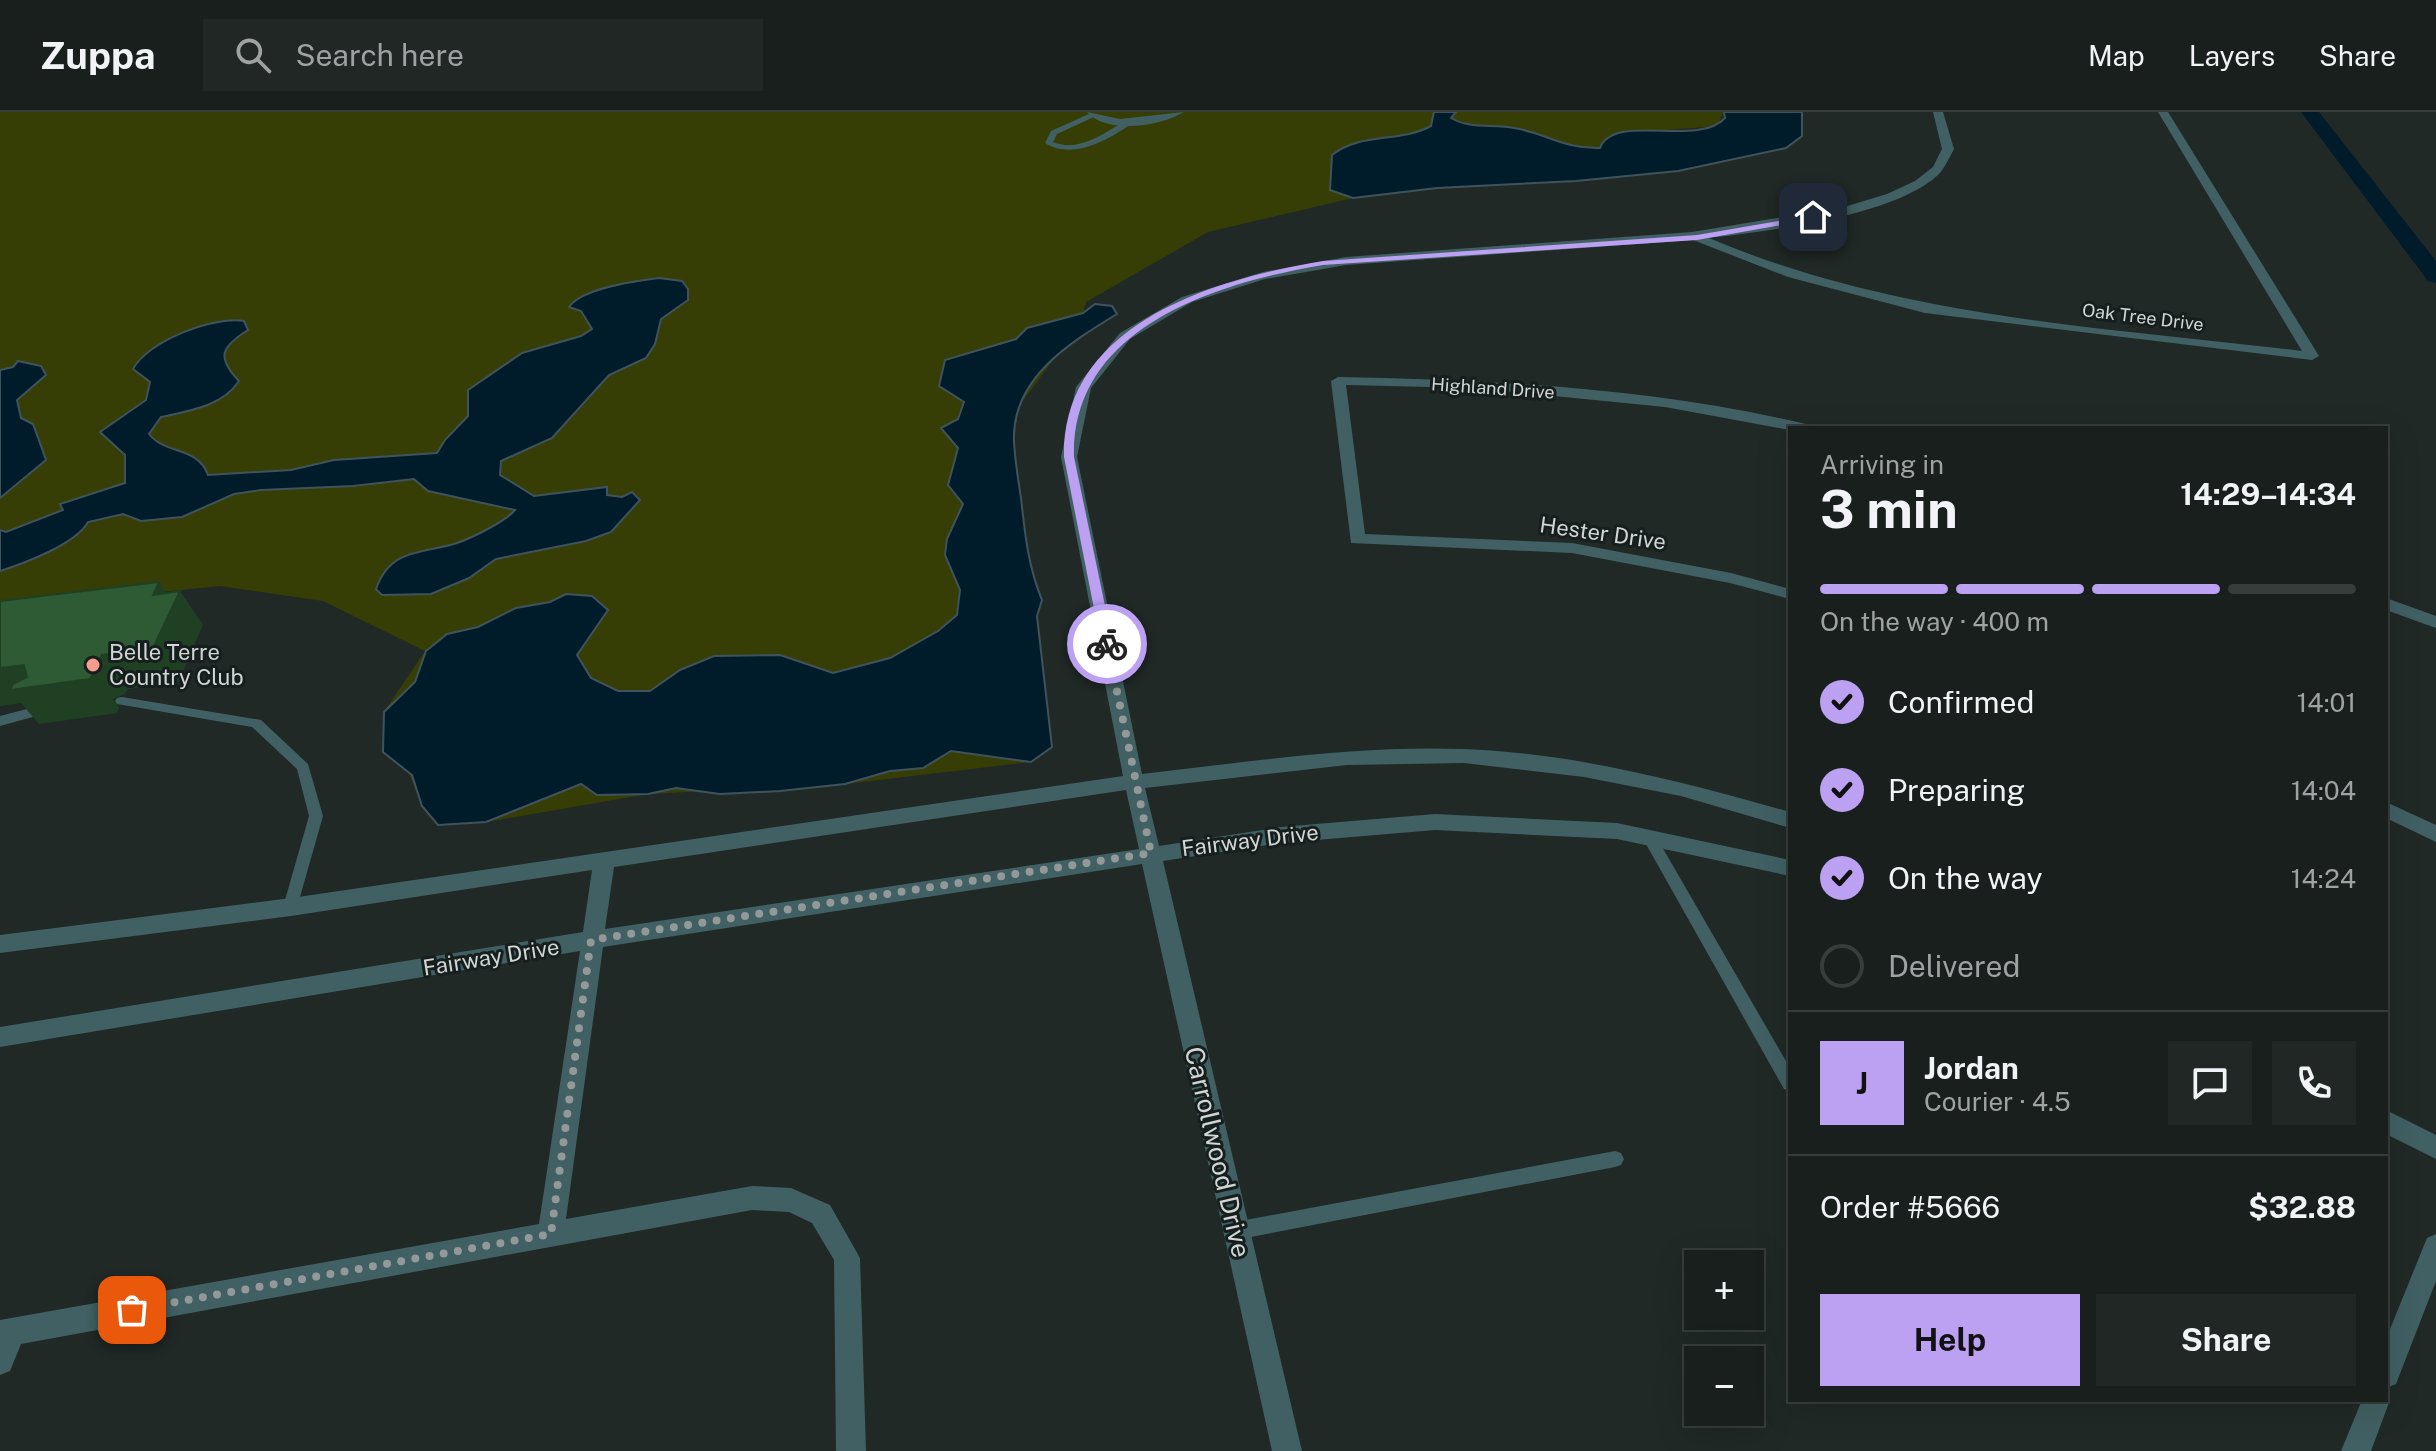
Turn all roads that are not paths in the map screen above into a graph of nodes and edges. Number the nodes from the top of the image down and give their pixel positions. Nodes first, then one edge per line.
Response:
1 (1179, 112) edge
2 (1938, 112) edge
3 (2163, 112) edge
4 (1095, 116) edge
5 (1130, 122) junction
6 (1697, 237) junction
7 (1794, 426) edge
8 (1357, 539) joint
9 (1788, 593) edge
10 (2388, 605) edge
11 (2436, 622) edge
12 (122, 701) dead end
13 (46, 709) edge
14 (0, 721) edge
15 (1134, 782) junction
16 (2388, 810) edge
17 (1788, 819) edge
18 (2436, 834) edge
19 (1649, 837) junction
20 (1151, 853) junction
21 (604, 861) junction
22 (1788, 868) edge
23 (291, 907) junction
24 (591, 940) junction
25 (0, 944) edge
26 (0, 1037) edge
27 (1788, 1080) edge
28 (2388, 1122) edge
29 (2436, 1148) edge
30 (1615, 1159) dead end
31 (1235, 1231) junction
32 (551, 1234) junction
33 (2436, 1247) edge
34 (6, 1333) edge
35 (0, 1361) edge
36 (2388, 1369) edge
37 (2375, 1402) edge
38 (851, 1451) edge
39 (1287, 1451) edge
40 (2356, 1451) edge

1 - 5 street
2 - 6 street, Carrollwood Drive
3 - 6 street, Oak Tree Drive
4 - 5 street
4 - 5 lane
6 - 15 street, Carrollwood Drive
7 - 8 street, Highland Drive
8 - 9 street, Hester Drive
10 - 11 street
12 - 23 lane
13 - 14 lane
15 - 17 street
15 - 20 street, Carrollwood Drive
15 - 21 street
16 - 18 street
19 - 20 street, Fairway Drive
19 - 22 street, Fairway Drive
19 - 27 lane
20 - 24 street, Fairway Drive
20 - 31 street, Carrollwood Drive
21 - 23 street
21 - 24 street
23 - 25 street
24 - 26 street, Fairway Drive
24 - 32 street
28 - 29 street
30 - 31 lane
31 - 39 street, Carrollwood Drive
32 - 34 street
32 - 38 street
33 - 36 street
34 - 35 street
37 - 40 street

